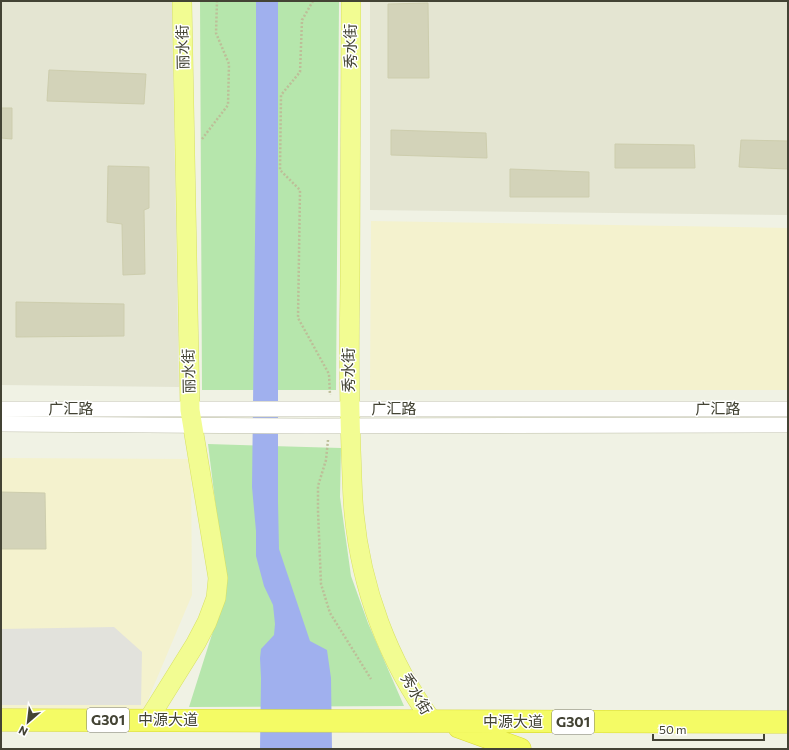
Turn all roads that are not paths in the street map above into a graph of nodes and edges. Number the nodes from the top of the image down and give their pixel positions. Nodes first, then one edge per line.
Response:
1 (182, 1) edge
2 (351, 1) edge
3 (1, 409) edge
4 (788, 409) edge
5 (190, 417) junction
6 (350, 417) junction
7 (1, 424) edge
8 (788, 425) edge
9 (1, 720) edge
10 (148, 720) junction
11 (439, 722) junction
12 (788, 722) edge
13 (520, 749) edge

1 - 5 main road, 丽水街
2 - 6 main road, 秀水街
3 - 5 street, 广汇路
4 - 6 street, 广汇路
5 - 6 street, 广汇路
5 - 6 street, 广汇路
5 - 7 street, 广汇路
5 - 10 main road, 丽水街
6 - 8 street, 广汇路
6 - 11 main road, 秀水街
9 - 10 highway, 中源大道 / G301
10 - 11 highway, 中源大道 / G301
11 - 12 highway, 中源大道 / G301
11 - 13 highway

